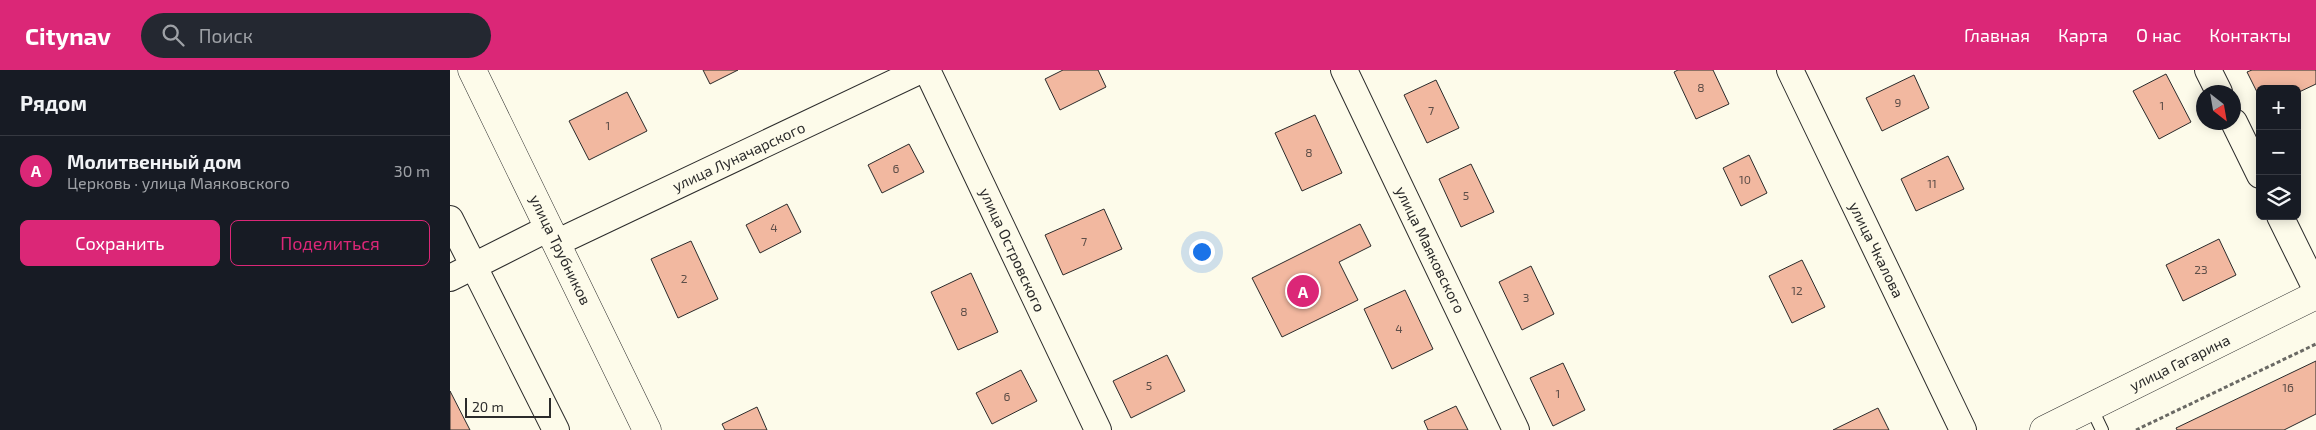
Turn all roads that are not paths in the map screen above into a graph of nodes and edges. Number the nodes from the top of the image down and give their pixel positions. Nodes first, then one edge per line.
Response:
1 (472, 70) edge
2 (921, 70) edge
3 (927, 70) edge
4 (1344, 70) edge
5 (1790, 70) edge
6 (2208, 70) edge
7 (2216, 85) edge
8 (2238, 130) edge
9 (2256, 167) edge
10 (450, 219) edge
11 (2282, 220) edge
12 (553, 236) junction
13 (473, 266) junction
14 (450, 278) edge
15 (2316, 289) edge
16 (2316, 295) edge
17 (2096, 419) edge
18 (556, 430) edge
19 (647, 430) edge
20 (1098, 430) edge
21 (1516, 430) edge
22 (1962, 430) edge
23 (2044, 430) edge

1 - 12 street, улица Трубников
2 - 12 street, улица Луначарского
3 - 20 street, улица Островского
4 - 21 street, улица Маяковского
5 - 22 street, улица Чкалова
6 - 7 street
8 - 9 street
10 - 13 street
11 - 15 street
12 - 13 street, улица Луначарского
12 - 19 street, улица Трубников
13 - 14 street, улица Луначарского
13 - 18 street
16 - 17 street, улица Гагарина
17 - 23 street, улица Гагарина

